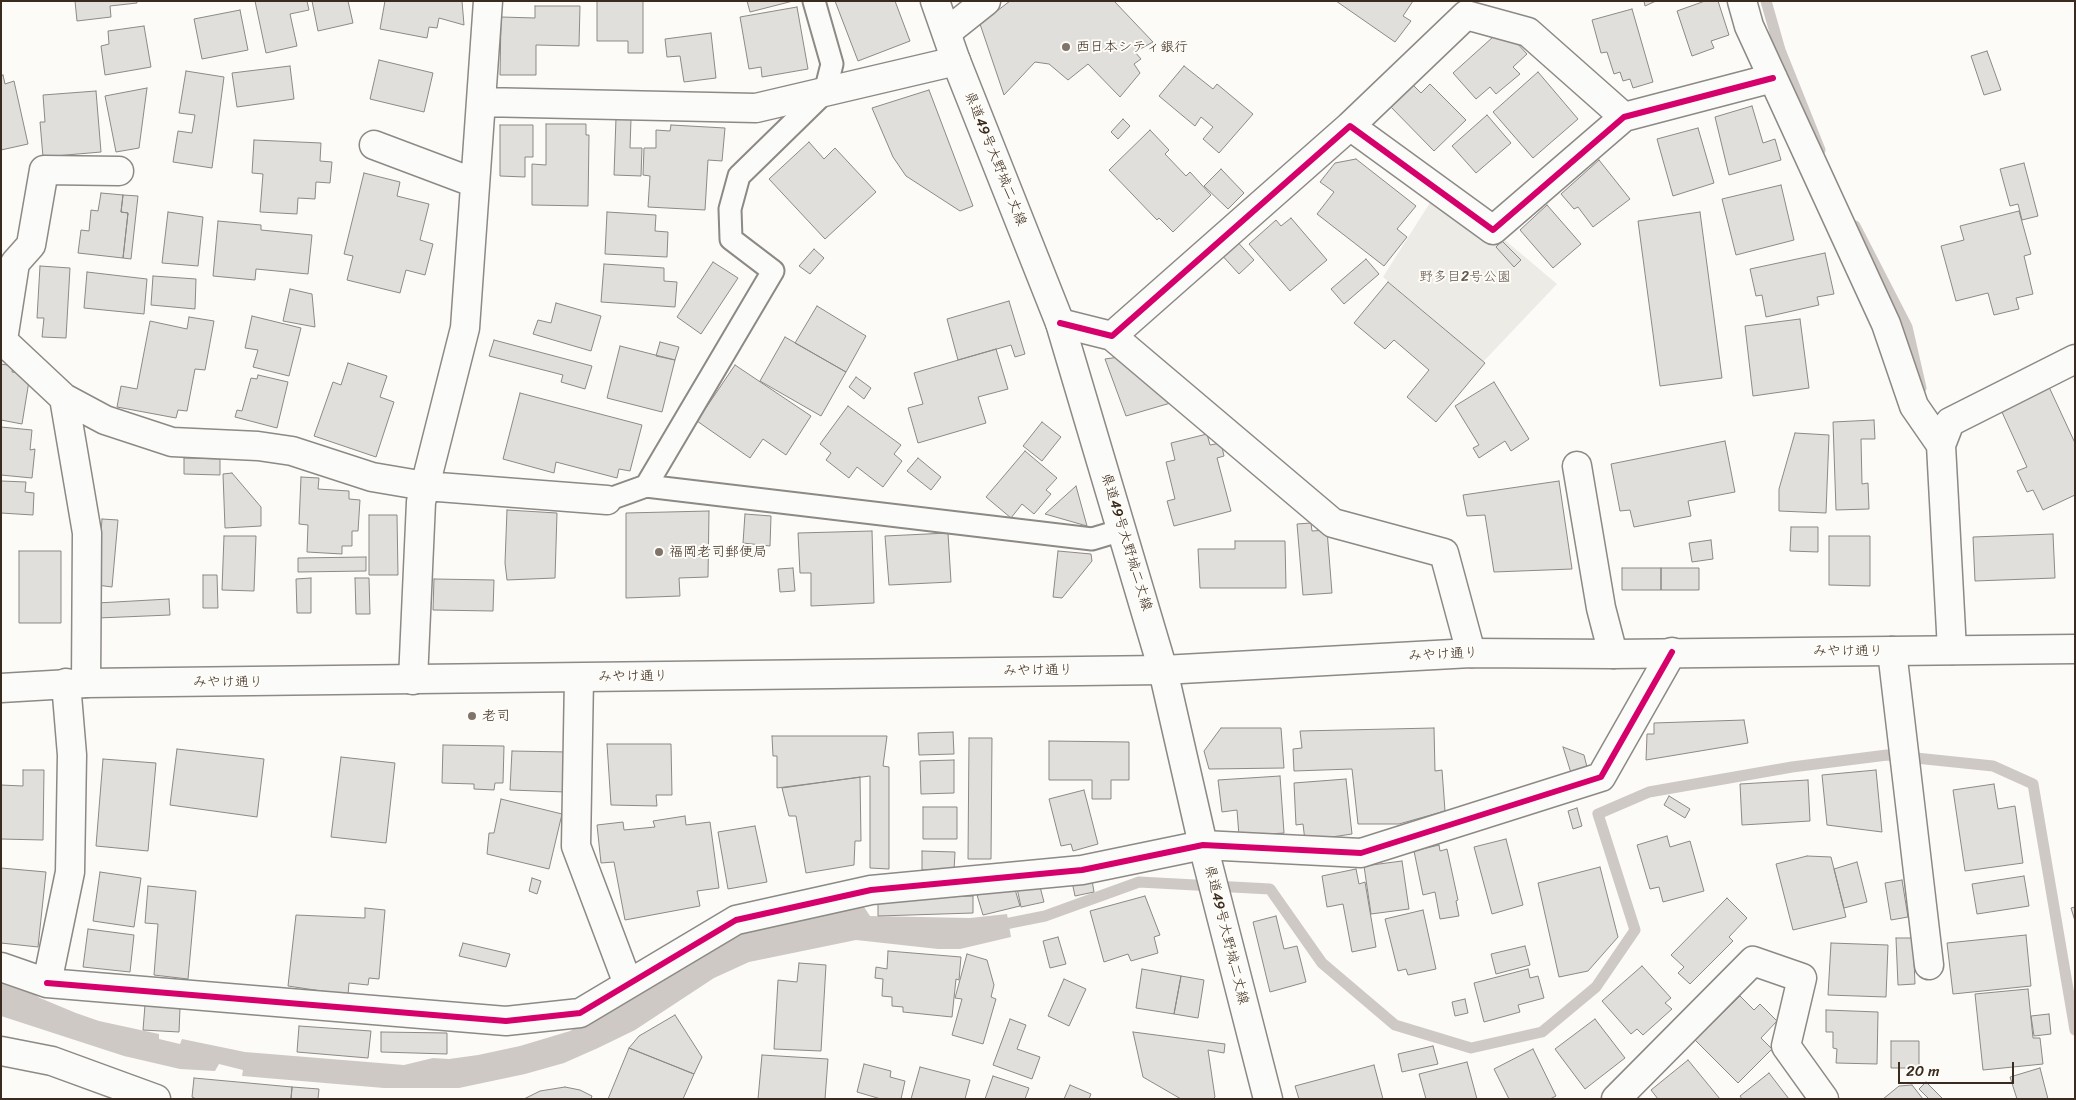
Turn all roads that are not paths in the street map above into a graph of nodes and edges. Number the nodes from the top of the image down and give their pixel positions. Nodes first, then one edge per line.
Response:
1 (488, 1) edge
2 (814, 1) edge
3 (935, 1) edge
4 (986, 1) edge
5 (1742, 1) edge
6 (1458, 8) edge
7 (947, 32) junction
8 (956, 61) junction
9 (1773, 78) junction
10 (825, 92) junction
11 (481, 102) junction
12 (1624, 117) junction
13 (1350, 126) junction
14 (374, 146) dead end
15 (118, 171) dead end
16 (475, 183) junction
17 (1060, 323) junction
18 (1112, 336) junction
19 (2, 340) edge
20 (2075, 359) edge
21 (64, 398) junction
22 (1941, 445) junction
23 (1577, 466) dead end
24 (425, 486) junction
25 (646, 486) junction
26 (607, 500) joint
27 (1122, 530) junction
28 (2075, 649) edge
29 (1892, 650) junction
30 (1952, 650) junction
31 (1672, 652) junction
32 (1471, 653) junction
33 (1613, 654) junction
34 (1163, 670) junction
35 (579, 678) junction
36 (414, 680) junction
37 (76, 683) junction
38 (1, 688) edge
39 (1205, 854) junction
40 (1930, 964) dead end
41 (1, 967) edge
42 (47, 983) junction
43 (628, 984) junction
44 (1, 1051) edge
45 (156, 1099) edge
46 (1268, 1099) edge
47 (1616, 1099) edge
48 (1824, 1099) edge

1 - 11 main road
2 - 10 lane
3 - 7 main road, 県道49号大野城二丈線
4 - 7 main road
5 - 9 main road
6 - 12 main road
6 - 13 main road
7 - 8 main road, 県道49号大野城二丈線
8 - 10 main road
8 - 17 main road, 県道49号大野城二丈線
9 - 12 main road
9 - 22 main road
10 - 11 main road
10 - 25 lane
11 - 16 main road
12 - 13 main road
13 - 18 main road
14 - 16 main road
15 - 19 main road
16 - 24 main road
17 - 18 main road
17 - 27 main road, 県道49号大野城二丈線
18 - 32 main road
19 - 21 main road
20 - 22 main road
21 - 24 main road
21 - 37 main road
22 - 30 main road
23 - 33 main road
24 - 26 main road
24 - 36 main road
25 - 26 lane
25 - 27 lane
27 - 34 main road, 県道49号大野城二丈線
28 - 30 main road, みやけ通り
29 - 30 main road, みやけ通り
29 - 31 main road, みやけ通り
29 - 40 main road
31 - 33 main road, みやけ通り
31 - 39 main road
32 - 33 main road, みやけ通り
32 - 34 main road, みやけ通り
34 - 35 main road, みやけ通り
34 - 39 main road, 県道49号大野城二丈線
35 - 36 main road, みやけ通り
35 - 43 main road
36 - 37 main road, みやけ通り
37 - 38 main road, みやけ通り
37 - 42 main road
39 - 43 main road
39 - 46 main road, 県道49号大野城二丈線
41 - 42 main road
42 - 43 main road
44 - 45 main road
47 - 48 main road

